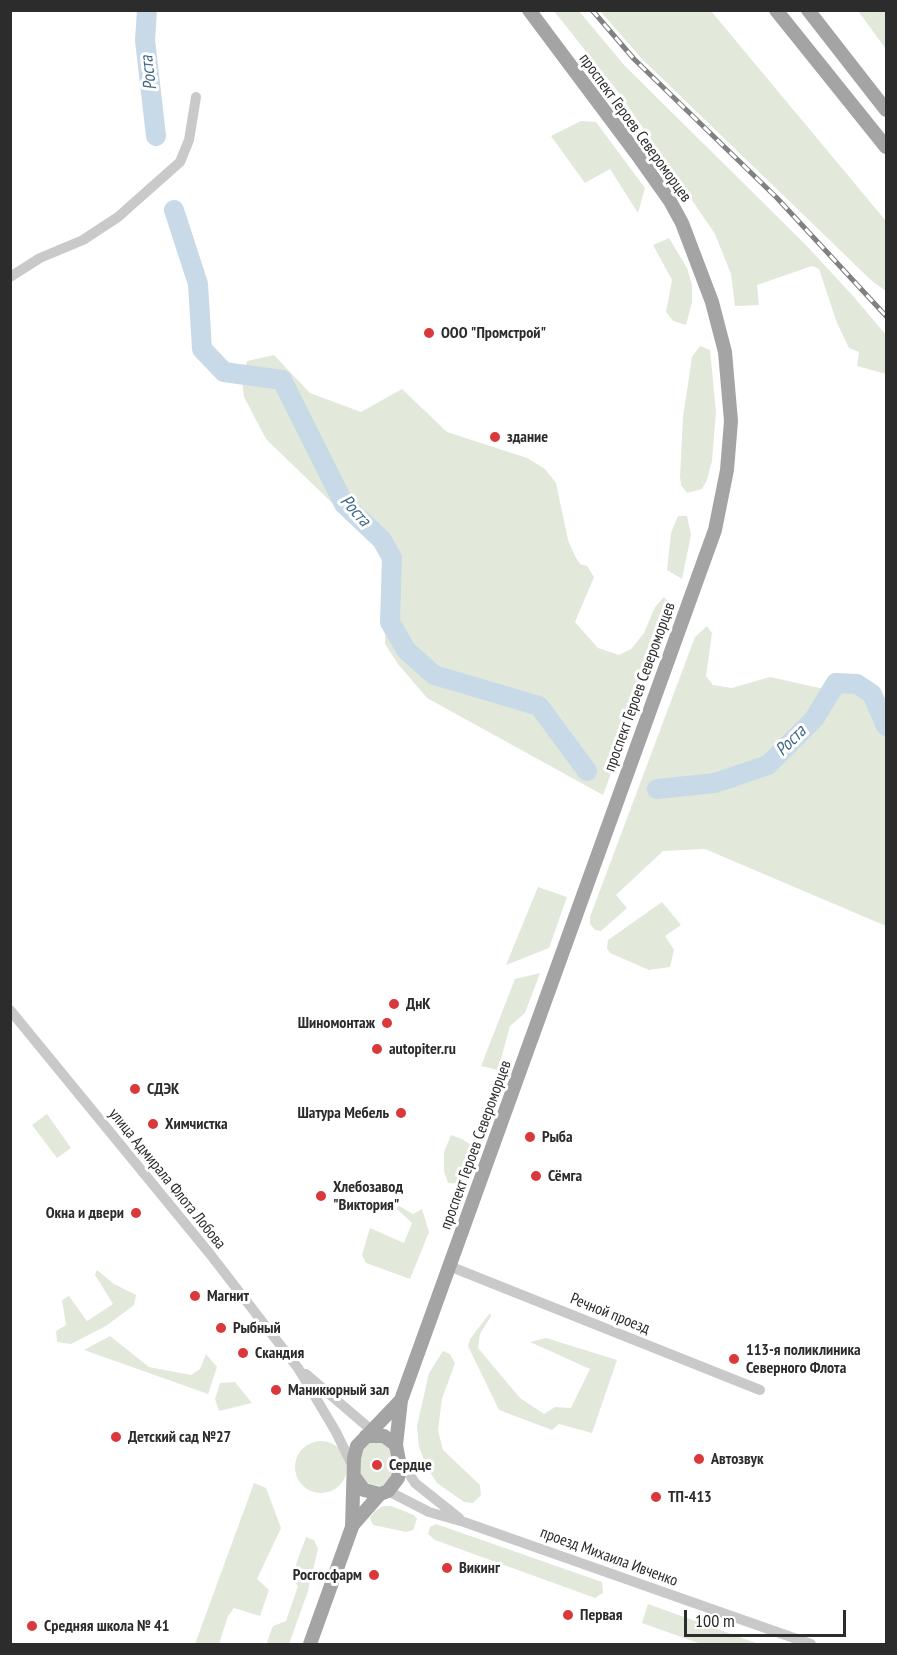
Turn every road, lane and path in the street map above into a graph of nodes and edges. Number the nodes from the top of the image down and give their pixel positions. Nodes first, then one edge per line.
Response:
1 (529, 10) edge
2 (776, 10) edge
3 (808, 10) edge
4 (196, 96) dead end
5 (886, 110) edge
6 (886, 147) edge
7 (10, 278) edge
8 (10, 1010) edge
9 (449, 1266) junction
10 (298, 1368) junction
11 (760, 1390) dead end
12 (401, 1400) junction
13 (371, 1434) junction
14 (396, 1445) junction
15 (399, 1460) junction
16 (354, 1473) junction
17 (384, 1492) junction
18 (464, 1521) junction
19 (352, 1527) junction
20 (310, 1644) edge
21 (811, 1644) edge

1 - 9 main road, проспект Героев Североморцев
2 - 6 main road
3 - 5 main road
4 - 7 street
8 - 10 street, улица Адмирала Флота Лобова
9 - 11 street, Речной проезд
9 - 12 main road, проспект Героев Североморцев
10 - 13 street, улица Адмирала Флота Лобова
10 - 16 street, улица Адмирала Флота Лобова
12 - 13 main road, проспект Героев Североморцев
12 - 14 main road, проспект Героев Североморцев
13 - 14 main road
13 - 16 main road, проспект Героев Североморцев
14 - 15 main road, проспект Героев Североморцев
15 - 17 main road, проспект Героев Североморцев
15 - 18 street
16 - 17 main road
16 - 19 main road, проспект Героев Североморцев
17 - 18 street
17 - 19 main road, проспект Героев Североморцев
18 - 21 street, проезд Михаила Ивченко
19 - 20 main road, проспект Героев Североморцев

